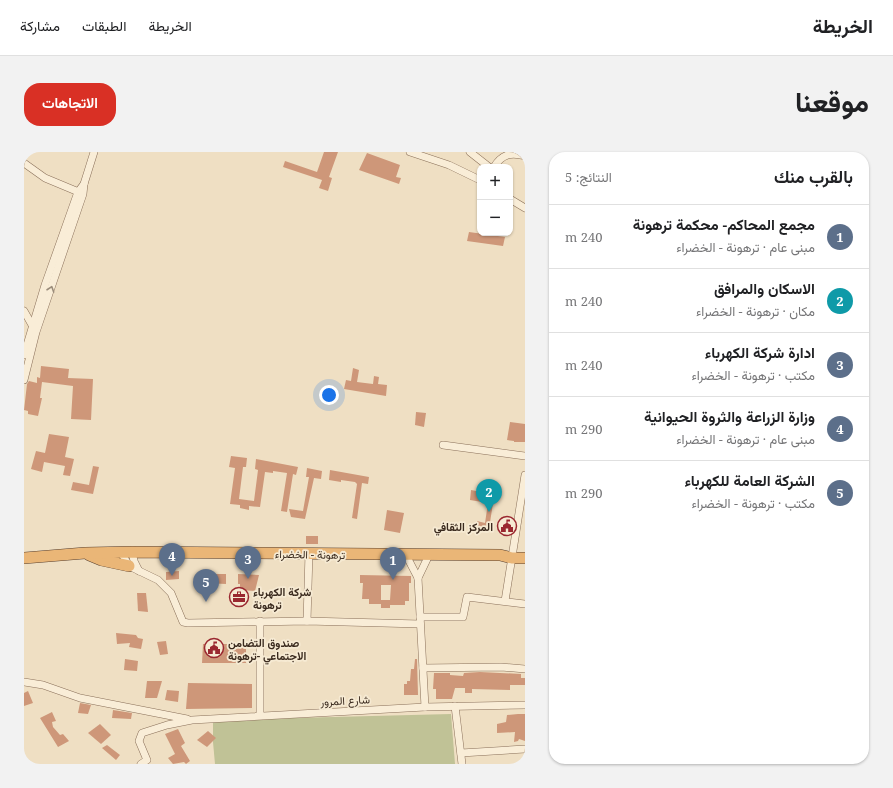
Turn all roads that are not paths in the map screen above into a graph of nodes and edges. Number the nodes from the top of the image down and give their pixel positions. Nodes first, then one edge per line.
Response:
1 (94, 152) edge
2 (410, 152) edge
3 (470, 152) edge
4 (420, 154) edge
5 (505, 154) edge
6 (525, 156) edge
7 (24, 163) edge
8 (485, 164) edge
9 (497, 164) edge
10 (477, 179) edge
11 (81, 193) junction
12 (512, 200) edge
13 (525, 208) edge
14 (24, 311) edge
15 (32, 325) junction
16 (24, 355) edge
17 (24, 380) edge
18 (443, 445) dead end
19 (525, 456) edge
20 (525, 476) edge
21 (523, 513) edge
22 (525, 551) edge
23 (121, 552) junction
24 (132, 552) junction
25 (85, 553) junction
26 (309, 553) junction
27 (513, 554) junction
28 (406, 555) junction
29 (429, 555) junction
30 (24, 558) edge
31 (525, 558) edge
32 (134, 569) junction
33 (418, 578) junction
34 (505, 601) junction
35 (525, 604) edge
36 (420, 620) junction
37 (260, 621) junction
38 (307, 621) junction
39 (423, 668) junction
40 (525, 669) edge
41 (24, 682) edge
42 (525, 704) edge
43 (455, 706) junction
44 (425, 707) junction
45 (260, 715) junction
46 (192, 720) junction
47 (525, 749) edge
48 (461, 753) junction
49 (141, 764) edge
50 (462, 764) edge

1 - 11 street
2 - 4 street
3 - 8 street
4 - 10 street
5 - 6 street
5 - 9 street
7 - 11 street
11 - 15 street
17 -> 11 street
12 - 13 street
14 - 15 street
15 - 16 street
18 - 19 street
20 - 21 street
21 - 27 street
22 - 27 highway
23 - 24 highway, ترهونة - الخضراء
23 - 25 highway, ترهونة - الخضراء
23 - 32 street
24 - 26 highway, ترهونة - الخضراء
24 - 32 street
25 - 30 highway, ترهونة - الخضراء
25 - 32 highway
26 - 28 highway, ترهونة - الخضراء
26 - 38 street
27 - 29 highway, ترهونة - الخضراء
27 - 31 highway
27 - 34 street
28 - 29 highway, ترهونة - الخضراء
28 - 33 street
29 - 33 street
32 - 37 street
33 - 36 street
34 - 35 street
34 - 36 street
36 - 38 street
36 - 39 street
37 - 38 street
37 - 45 street
39 - 40 street
39 - 44 street
41 - 46 street
42 - 43 street, شارع المرور
43 - 44 street, شارع المرور
43 - 48 street
44 - 45 street, شارع المرور
45 - 46 street, شارع المرور
46 - 49 street, شارع المرور
47 - 48 street
48 - 50 street

